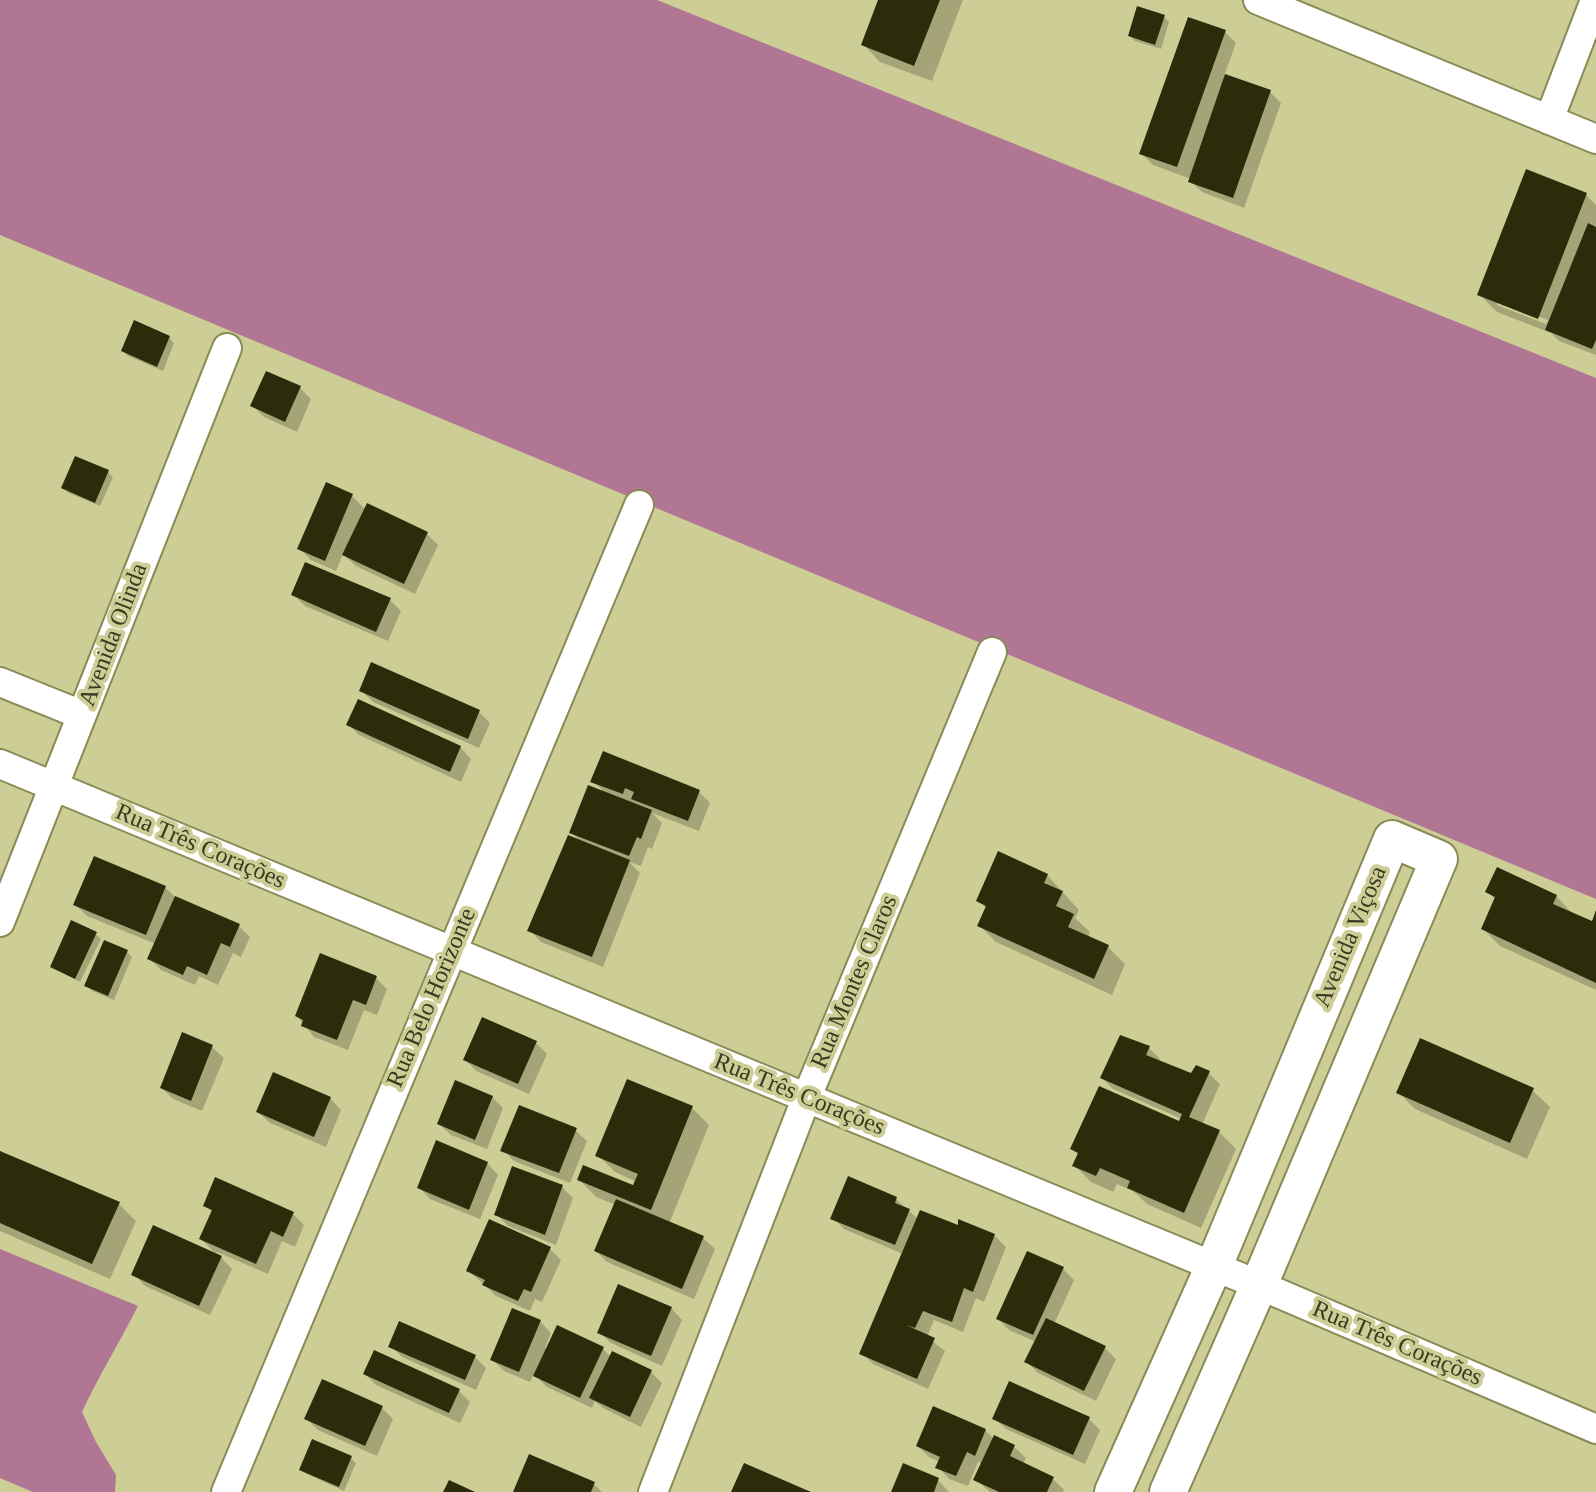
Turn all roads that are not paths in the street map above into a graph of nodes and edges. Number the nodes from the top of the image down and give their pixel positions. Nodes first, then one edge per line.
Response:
1 (1258, 0) edge
2 (1595, 0) edge
3 (1549, 120) junction
4 (1596, 139) edge
5 (227, 348) dead end
6 (639, 505) dead end
7 (992, 652) dead end
8 (0, 682) edge
9 (82, 715) junction
10 (0, 764) edge
11 (55, 787) junction
12 (0, 922) edge
13 (451, 951) junction
14 (806, 1099) junction
15 (1214, 1266) junction
16 (1259, 1285) junction
17 (1596, 1429) edge
18 (226, 1492) edge
19 (653, 1492) edge
20 (1113, 1492) edge
21 (1168, 1492) edge

1 - 3 street
2 - 3 street
3 - 4 street
5 - 9 street, Avenida Olinda
6 - 13 street, Rua Belo Horizonte
7 - 14 street, Rua Montes Claros
8 - 9 street
9 - 11 street, Avenida Olinda
10 - 11 street, Rua Três Corações
11 - 12 street, Avenida Olinda
11 - 13 street, Rua Três Corações
13 - 14 street, Rua Três Corações
13 - 18 street, Rua Belo Horizonte
14 - 15 street, Rua Três Corações
14 - 19 street, Rua Montes Claros
15 - 16 street, Rua Três Corações
15 - 16 street, Avenida Viçosa
15 - 20 street, Avenida Viçosa
16 - 17 street, Rua Três Corações
16 - 21 street, Avenida Viçosa

